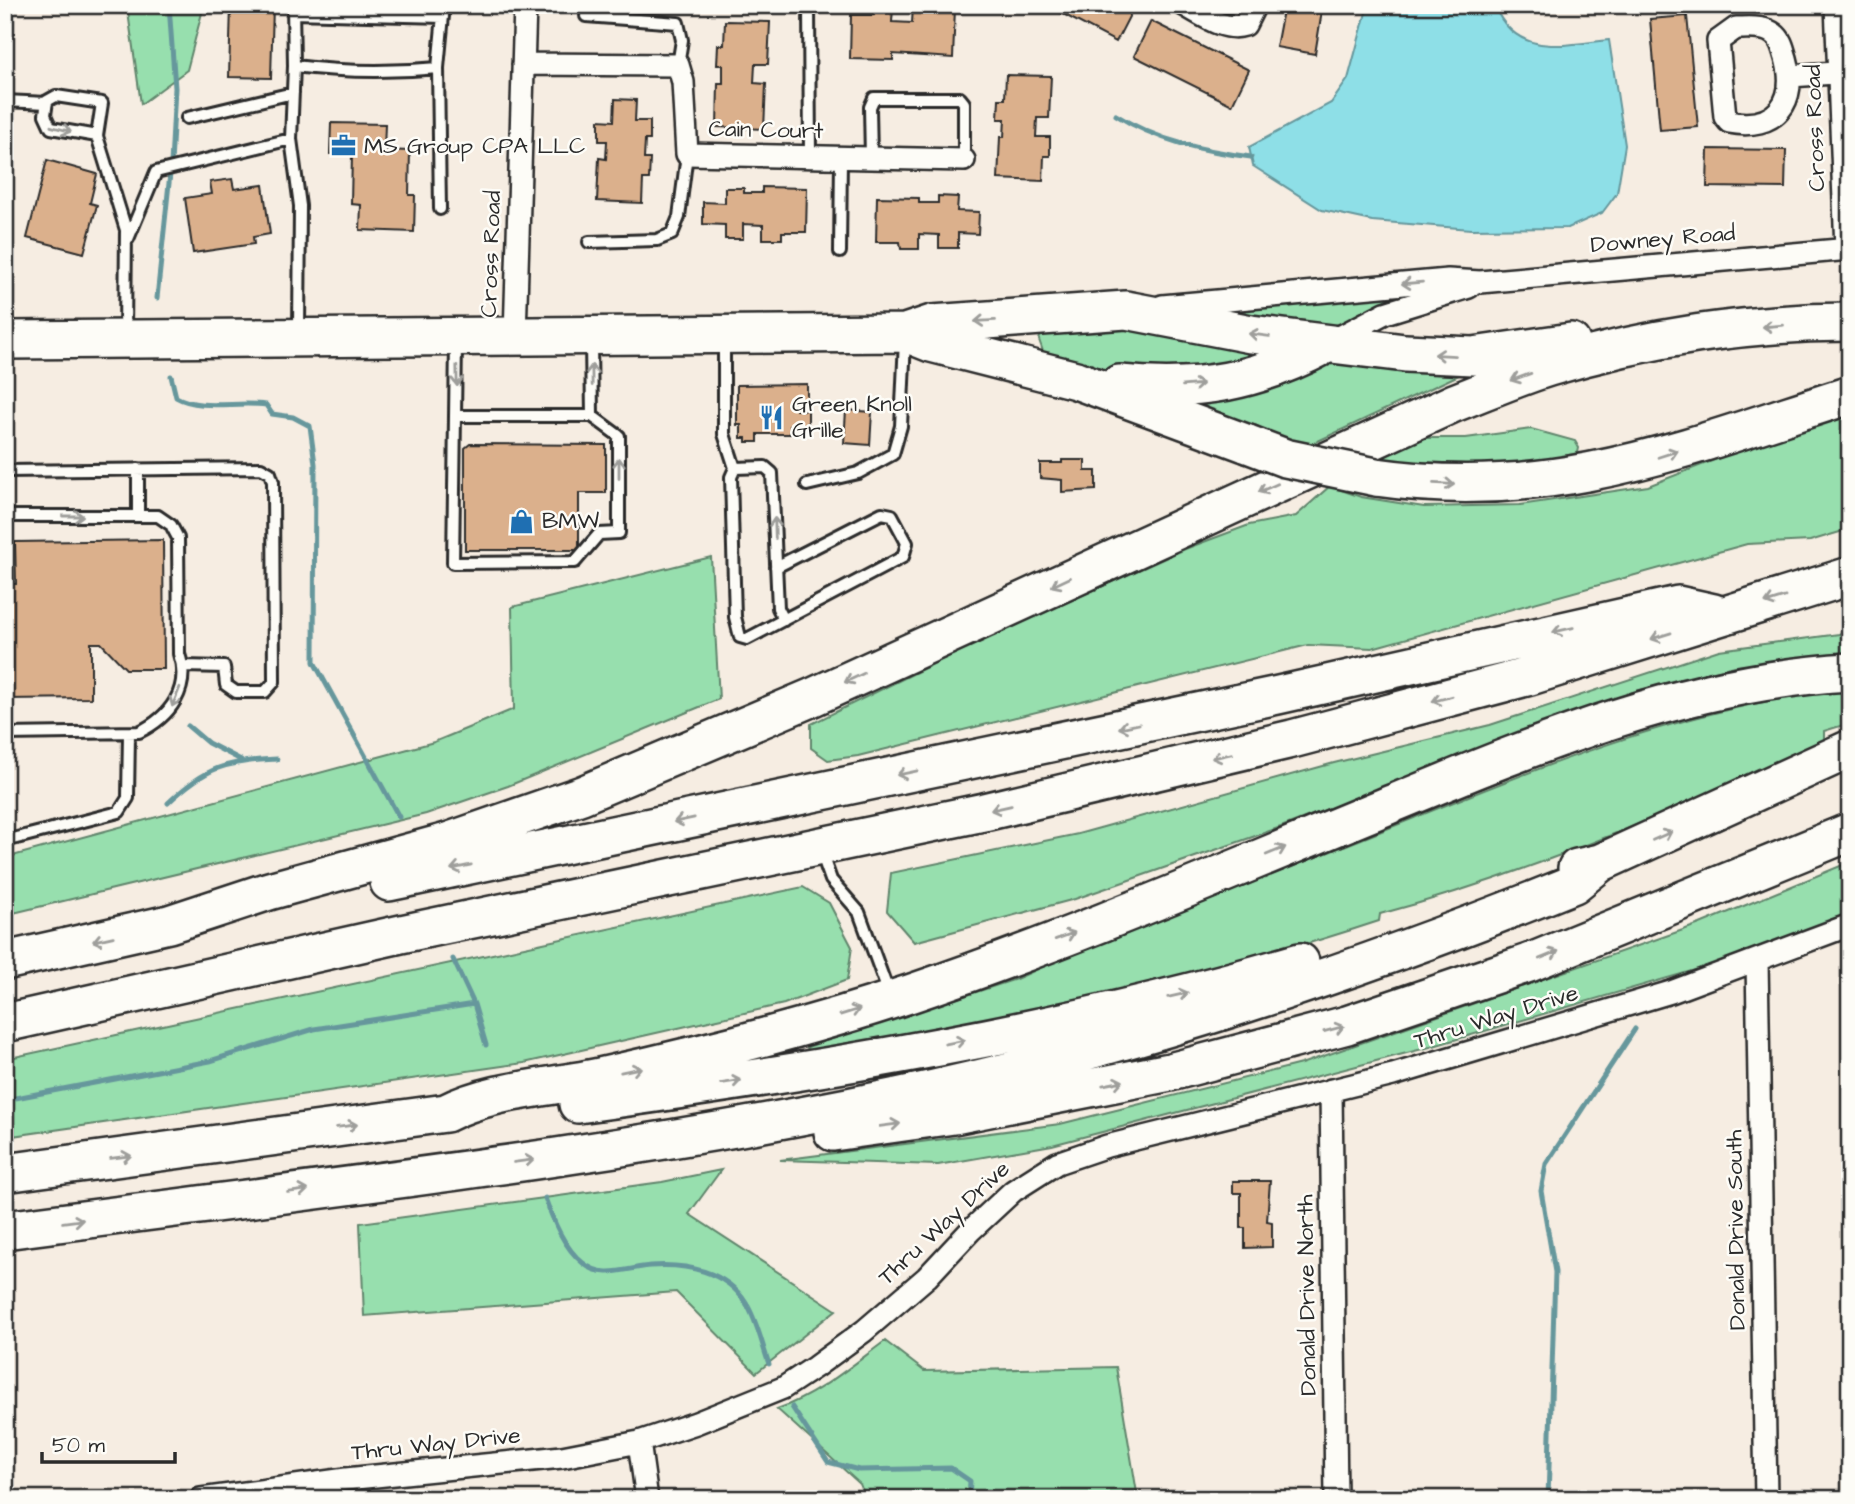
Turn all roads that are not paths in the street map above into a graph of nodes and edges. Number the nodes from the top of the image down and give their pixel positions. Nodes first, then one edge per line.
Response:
1 (525, 5) edge
2 (809, 5) edge
3 (1185, 5) edge
4 (1255, 5) edge
5 (1836, 5) edge
6 (293, 9) edge
7 (444, 11) edge
8 (586, 16) dead end
9 (523, 64) junction
10 (678, 65) junction
11 (294, 66) junction
12 (438, 68) junction
13 (1845, 72) edge
14 (1790, 75) junction
15 (293, 93) junction
16 (5, 101) edge
17 (47, 103) junction
18 (187, 118) dead end
19 (97, 136) junction
20 (291, 139) junction
21 (687, 154) junction
22 (810, 157) junction
23 (841, 157) junction
24 (871, 158) junction
25 (964, 160) joint
26 (440, 209) dead end
27 (127, 242) junction
28 (589, 242) dead end
29 (1848, 249) edge
30 (841, 252) dead end
31 (1480, 282) junction
32 (1126, 310) junction
33 (1030, 319) junction
34 (1850, 322) edge
35 (905, 332) junction
36 (724, 333) junction
37 (591, 334) junction
38 (456, 336) junction
39 (515, 336) junction
40 (299, 338) junction
41 (5, 340) edge
42 (125, 340) junction
43 (1658, 341) junction
44 (1327, 344) junction
45 (1031, 367) junction
46 (1076, 380) junction
47 (1850, 395) edge
48 (456, 416) junction
49 (592, 416) junction
50 (735, 468) junction
51 (138, 469) junction
52 (5, 471) edge
53 (807, 485) dead end
54 (5, 516) edge
55 (138, 516) junction
56 (776, 567) junction
57 (1850, 576) edge
58 (1726, 615) junction
59 (784, 620) junction
60 (184, 666) junction
61 (1850, 672) edge
62 (5, 734) edge
63 (129, 734) junction
64 (1850, 750) edge
65 (1850, 832) edge
66 (5, 841) edge
67 (820, 848) junction
68 (1600, 863) junction
69 (169, 923) junction
70 (1850, 925) edge
71 (1757, 960) junction
72 (5, 961) edge
73 (891, 1000) junction
74 (5, 1023) edge
75 (1331, 1090) junction
76 (446, 1113) junction
77 (651, 1143) junction
78 (5, 1173) edge
79 (5, 1230) edge
80 (639, 1442) junction
81 (201, 1499) edge
82 (648, 1499) edge
83 (1336, 1499) edge
84 (1766, 1499) edge

1 - 9 street, Cross Road
2 - 22 lane
3 - 4 street
5 - 13 street, Cross Road
6 - 7 lane
6 - 11 lane
7 - 12 lane
8 - 10 lane
9 - 10 street
9 - 39 street, Cross Road
10 - 21 street, Cain Court
11 - 12 lane
11 - 15 lane
12 - 26 lane
13 - 14 street
13 - 29 street, Cross Road
14 - 14 street
15 - 18 lane
15 - 20 lane
16 - 17 lane
17 -> 19 lane
17 - 19 lane
19 - 27 lane
20 - 27 lane
20 - 40 lane
21 - 22 street, Cain Court
21 - 28 lane
22 - 23 street, Cain Court
23 - 24 street, Cain Court
23 - 30 lane
24 - 25 street, Cain Court
24 - 25 lane
27 - 42 lane
29 - 31 street, Downey Road
31 -> 32 street, Downey Road
31 - 44 street, Downey Road
32 - 33 highway
44 -> 32 highway
33 -> 35 highway
33 - 45 highway
34 -> 43 highway
35 - 36 highway
35 - 45 highway
35 - 53 lane
36 - 37 highway
36 - 50 lane
37 - 39 highway
49 -> 37 lane
38 - 39 highway
38 - 40 highway
38 -> 48 lane
40 - 42 highway
41 - 42 highway
43 -> 44 highway
43 -> 69 highway
46 -> 44 highway
45 - 46 highway
46 -> 47 highway, bridge
48 - 49 lane
48 -> 49 lane
56 -> 50 lane
50 - 59 lane
51 - 52 lane
51 - 55 lane
51 - 60 lane
54 -> 55 lane
55 - 60 lane
56 - 59 lane
56 - 59 lane
57 -> 58 highway
58 -> 67 highway
58 -> 69 highway
60 -> 63 lane
73 -> 61 highway
62 - 63 lane
63 - 66 lane
68 -> 64 highway
77 -> 65 highway
67 - 73 lane
67 - 74 highway
76 -> 68 highway
68 - 77 highway
69 -> 72 highway
70 - 71 street, Thru Way Drive
71 - 75 street, Thru Way Drive
71 - 84 street, Donald Drive South
76 -> 73 highway
75 - 80 street, Thru Way Drive
75 - 83 street, Donald Drive North
78 -> 76 highway
79 -> 77 highway
80 - 81 street, Thru Way Drive
80 - 82 street

